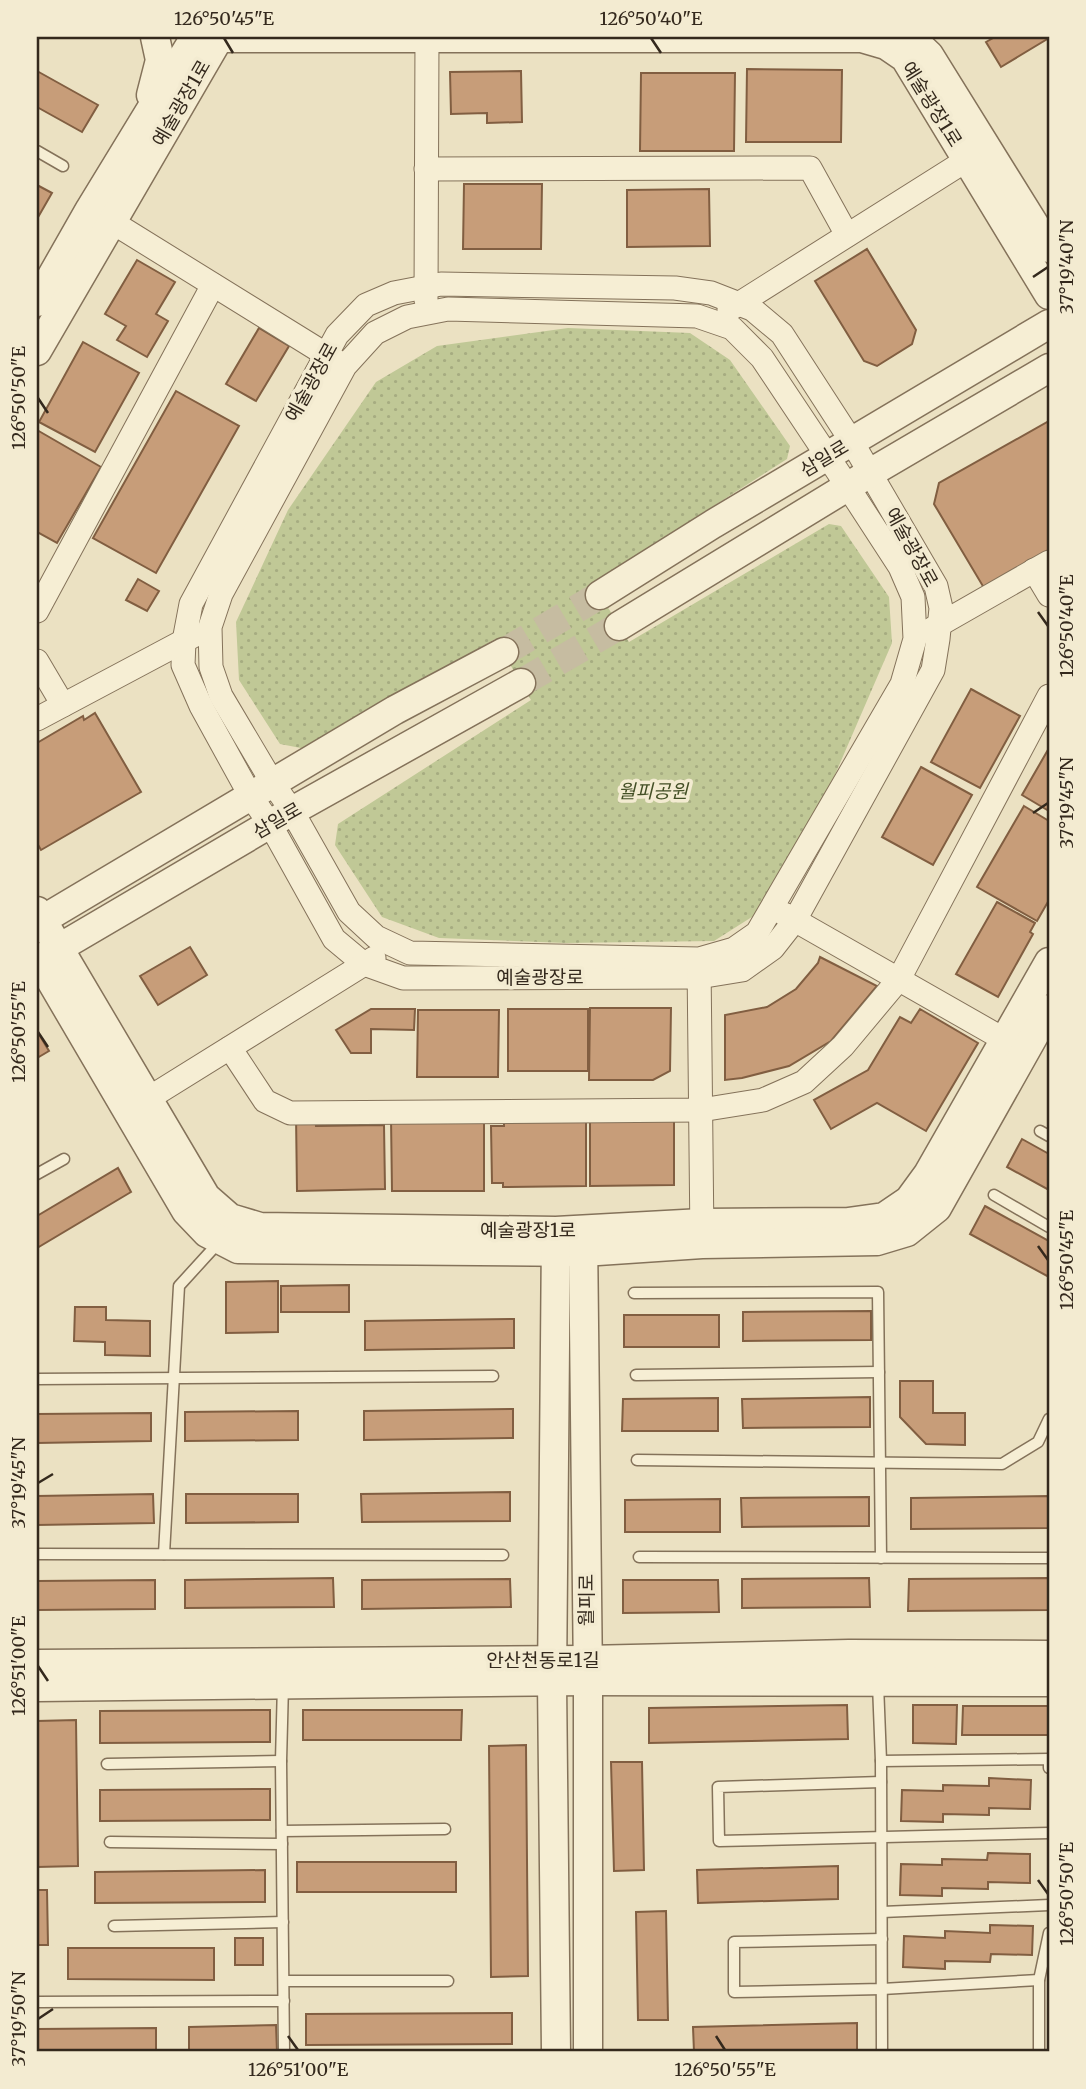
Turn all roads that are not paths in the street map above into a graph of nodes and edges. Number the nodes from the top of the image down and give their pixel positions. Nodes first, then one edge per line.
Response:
1 (155, 37) edge
2 (213, 37) edge
3 (427, 38) edge
4 (924, 46) edge
5 (139, 129) junction
6 (37, 151) edge
7 (977, 154) junction
8 (63, 166) dead end
9 (426, 169) junction
10 (101, 215) junction
11 (847, 235) junction
12 (1049, 248) edge
13 (213, 285) junction
14 (426, 287) junction
15 (1049, 295) edge
16 (37, 302) edge
17 (737, 304) junction
18 (426, 313) junction
19 (711, 321) junction
20 (1049, 324) edge
21 (37, 351) edge
22 (335, 360) junction
23 (1049, 368) edge
24 (840, 449) junction
25 (859, 480) junction
26 (1042, 566) edge
27 (600, 595) tunnel mouth
28 (1049, 595) edge
29 (37, 611) edge
30 (619, 625) tunnel mouth
31 (939, 625) junction
32 (210, 627) junction
33 (915, 639) junction
34 (184, 641) junction
35 (503, 652) tunnel mouth
36 (37, 661) edge
37 (521, 682) tunnel mouth
38 (1049, 696) edge
39 (63, 705) junction
40 (37, 719) edge
41 (261, 788) junction
42 (281, 817) junction
43 (772, 907) junction
44 (39, 918) edge
45 (795, 920) junction
46 (394, 945) junction
47 (43, 957) edge
48 (1049, 962) edge
49 (364, 964) junction
50 (699, 968) junction
51 (899, 979) junction
52 (1049, 1009) edge
53 (1015, 1046) junction
54 (230, 1048) junction
55 (138, 1106) junction
56 (701, 1110) junction
57 (64, 1159) dead end
58 (37, 1174) edge
59 (995, 1195) dead end
60 (1049, 1227) edge
61 (702, 1234) junction
62 (222, 1240) junction
63 (569, 1242) junction
64 (634, 1293) dead end
65 (878, 1372) junction
66 (636, 1375) dead end
67 (493, 1376) dead end
68 (173, 1378) junction
69 (37, 1379) edge
70 (1049, 1419) edge
71 (637, 1460) dead end
72 (880, 1462) junction
73 (37, 1554) edge
74 (164, 1554) junction
75 (503, 1555) dead end
76 (639, 1557) dead end
77 (881, 1558) junction
78 (1047, 1558) dead end
79 (1049, 1655) edge
80 (37, 1664) edge
81 (553, 1671) junction
82 (587, 1671) junction
83 (878, 1682) junction
84 (1049, 1682) edge
85 (283, 1684) junction
86 (37, 1687) edge
87 (281, 1761) junction
88 (881, 1761) junction
89 (107, 1764) dead end
90 (1049, 1768) edge
91 (881, 1782) junction
92 (445, 1829) dead end
93 (282, 1831) junction
94 (1049, 1833) edge
95 (881, 1836) junction
96 (110, 1842) dead end
97 (282, 1844) junction
98 (1049, 1905) edge
99 (882, 1912) junction
100 (283, 1922) junction
101 (114, 1926) dead end
102 (1049, 1933) edge
103 (882, 1938) junction
104 (1039, 1980) junction
105 (284, 1981) junction
106 (448, 1982) dead end
107 (882, 1989) junction
108 (284, 2001) junction
109 (37, 2002) edge
110 (284, 2052) edge
111 (556, 2052) edge
112 (588, 2052) edge
113 (882, 2052) edge
114 (1039, 2052) edge

1 - 5 street
2 - 3 street, 예술광장1로
2 - 5 street, 예술광장1로
2 - 10 street, 예술광장1로
3 - 7 street, 예술광장1로
3 - 9 street
4 - 7 street, 예술광장1로
5 - 10 street, 예술광장1로
6 - 8 lane
7 - 11 street
7 - 12 street, 예술광장1로
7 - 15 street, 예술광장1로
9 - 11 street
9 - 14 street
10 - 13 street
10 - 16 street, 예술광장1로
10 - 21 street, 예술광장1로
11 - 17 street
13 - 22 street
13 - 29 street
14 - 17 street, 예술광장로
14 - 18 street
14 - 22 street, 예술광장로
17 - 19 street
17 - 24 street, 예술광장로
18 - 19 street, 예술광장로
18 - 22 street, 예술광장로
19 - 24 street, 예술광장로
20 - 24 street, 삼일로
22 - 32 street, 예술광장로
22 - 34 street, 예술광장로
23 - 25 street, 삼일로
24 - 25 street, 예술광장로
24 - 27 street, 삼일로
25 - 30 street, 삼일로
25 - 31 street, 예술광장로
25 - 33 street, 예술광장로
26 - 28 street
26 - 31 street
31 - 33 street
31 - 45 street, 예술광장로
32 - 34 street
32 - 41 street, 예술광장로
33 - 43 street, 예술광장로
34 - 39 street
34 - 41 street, 예술광장로
35 - 41 street, 삼일로
36 - 39 street
37 - 42 street, 삼일로
38 - 51 street
39 - 40 street
41 - 42 street, 예술광장로
41 - 44 street, 삼일로
42 - 46 street, 예술광장로
42 - 47 street, 삼일로
42 - 49 street, 예술광장로
43 - 45 street
43 - 50 street, 예술광장로
44 - 47 street, 예술광장1로
45 - 50 street, 예술광장로
45 - 51 street
46 - 49 street
46 - 50 street, 예술광장로
47 - 55 street, 예술광장1로
48 - 53 street, 예술광장1로
49 - 50 street, 예술광장로
49 - 54 street
50 - 56 street
51 - 53 street
51 - 56 street
52 - 53 street, 예술광장1로
53 - 61 street, 예술광장1로
54 - 55 street
54 - 56 street
55 - 62 street, 예술광장1로
55 - 63 street, 예술광장1로
56 - 61 street
57 - 58 lane
59 - 60 lane
61 - 63 street, 예술광장1로
62 - 63 street, 예술광장1로
62 - 68 lane
63 - 81 street, 월피로
63 - 82 street, 월피로
64 - 65 lane
65 - 66 lane
65 - 72 lane
67 - 68 lane
68 - 69 lane
68 - 74 lane
70 - 72 lane
71 - 72 lane
72 - 77 lane
73 - 74 lane
74 - 75 lane
76 - 77 lane
77 - 78 lane
79 - 82 street, 안산천동로1길
80 - 81 street, 안산천동로1길
81 - 82 street, 안산천동로1길
81 - 85 street, 안산천동로1길
81 - 111 street, 월피로
82 - 83 street, 안산천동로1길
82 - 112 street, 월피로
83 - 84 street, 안산천동로1길
83 - 88 lane
85 - 86 street, 안산천동로1길
85 - 87 lane
87 - 89 lane
87 - 93 lane
88 - 90 lane
88 - 91 lane
91 - 95 lane
91 - 95 lane
92 - 93 lane
93 - 97 lane
94 - 95 lane
95 - 99 lane
96 - 97 lane
97 - 100 lane
98 - 99 lane
99 - 103 lane
100 - 101 lane
100 - 105 lane
102 - 104 lane
103 - 107 lane
103 - 107 lane
104 - 107 lane
104 - 114 lane
105 - 106 lane
105 - 108 lane
107 - 113 lane
108 - 109 lane
108 - 110 lane

